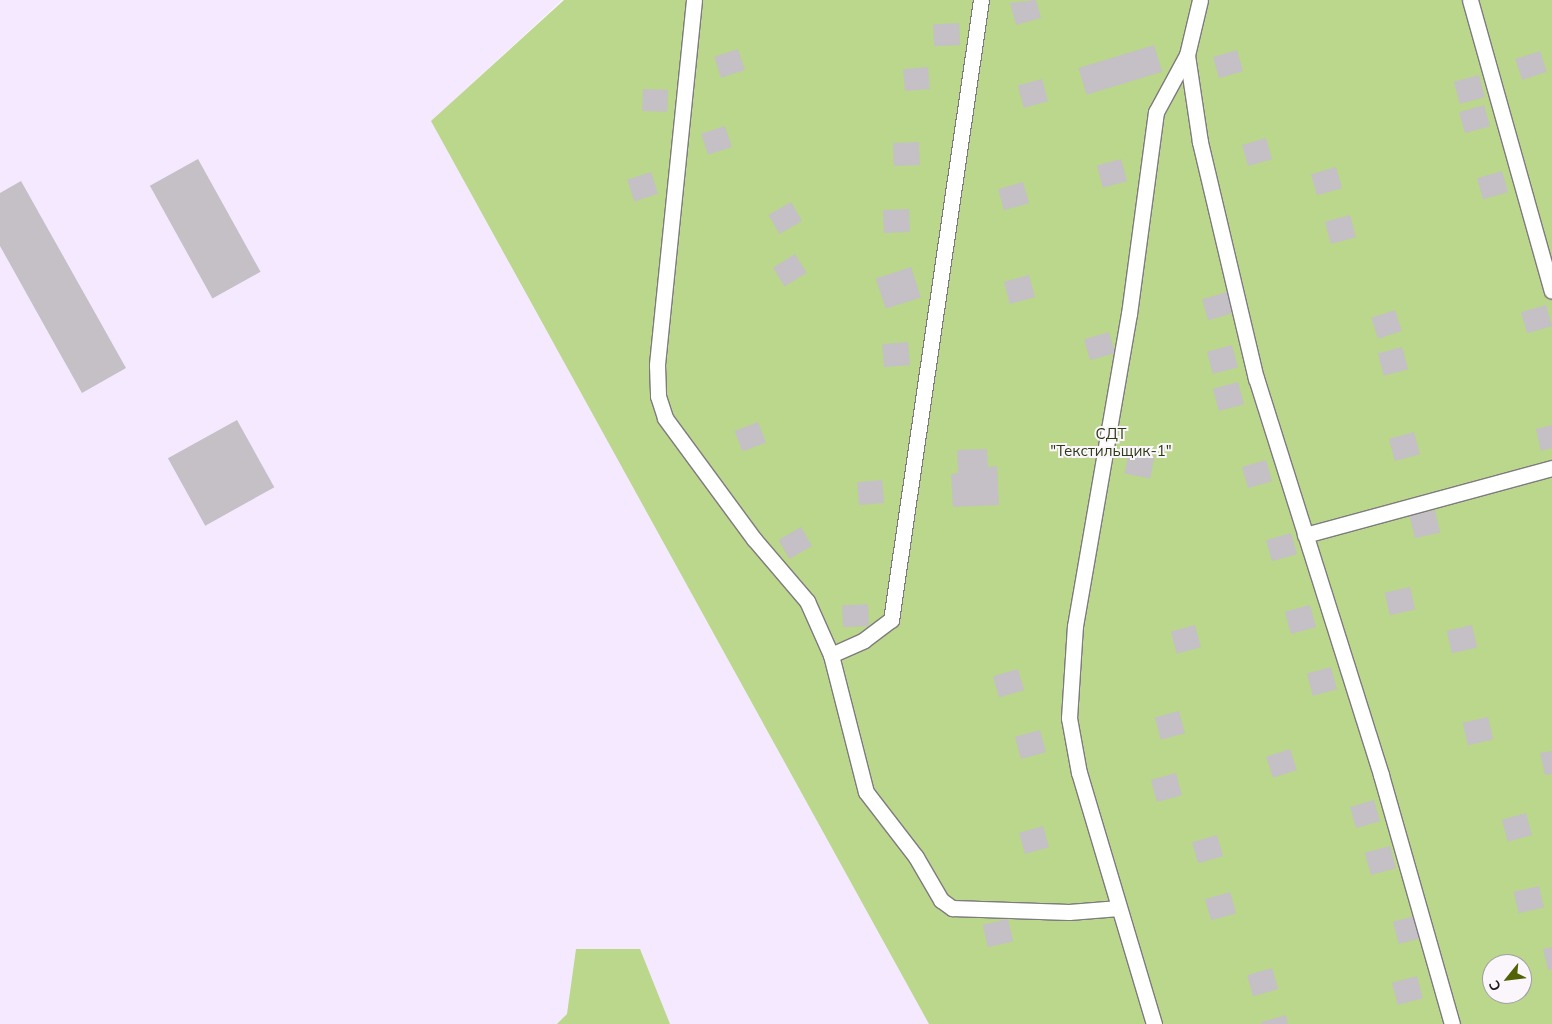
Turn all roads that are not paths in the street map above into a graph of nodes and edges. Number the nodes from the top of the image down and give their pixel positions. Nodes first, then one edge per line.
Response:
1 (694, 0) edge
2 (982, 0) edge
3 (1200, 0) edge
4 (1470, 0) edge
5 (1187, 55) junction
6 (1552, 291) edge
7 (1552, 468) edge
8 (1305, 535) junction
9 (831, 655) junction
10 (1119, 908) junction
11 (1154, 1024) edge
12 (1452, 1024) edge

1 - 9 lane
2 - 9 lane
3 - 5 lane
4 - 6 lane
5 - 8 lane
5 - 10 lane
7 - 8 lane
8 - 12 lane
9 - 10 lane
10 - 11 lane

